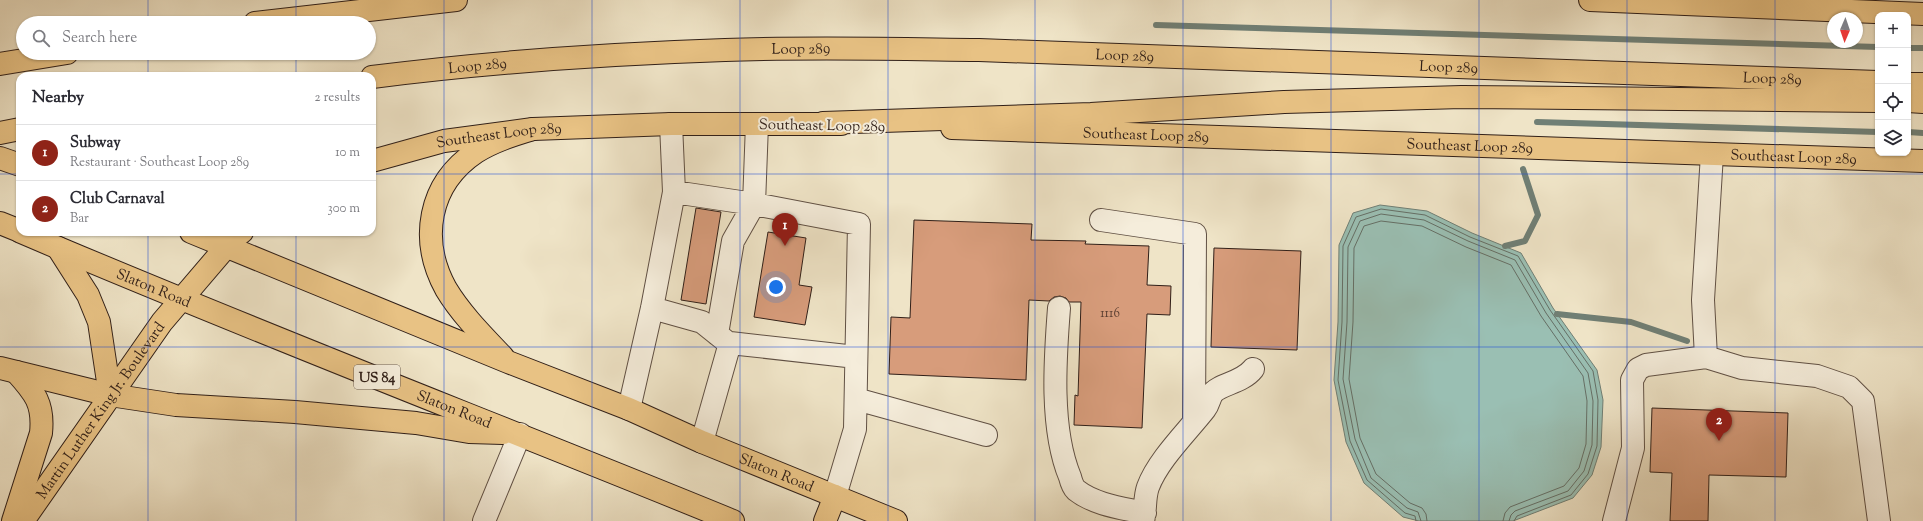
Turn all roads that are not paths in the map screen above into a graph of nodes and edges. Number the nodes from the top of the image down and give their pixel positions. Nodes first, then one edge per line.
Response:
1 (456, 0) edge
2 (1590, 0) edge
3 (1923, 14) edge
4 (315, 16) edge
5 (24, 60) edge
6 (0, 64) edge
7 (376, 77) edge
8 (1875, 82) edge
9 (1911, 84) edge
10 (1923, 84) edge
11 (1875, 101) edge
12 (1911, 101) edge
13 (1923, 102) edge
14 (823, 123) junction
15 (671, 124) junction
16 (757, 124) junction
17 (533, 129) junction
18 (16, 130) edge
19 (0, 133) edge
20 (1712, 154) junction
21 (0, 158) edge
22 (376, 160) edge
23 (1923, 161) edge
24 (16, 164) edge
25 (674, 192) junction
26 (754, 204) junction
27 (1101, 220) dead end
28 (0, 223) edge
29 (16, 230) edge
30 (30, 236) edge
31 (201, 236) edge
32 (237, 236) edge
33 (226, 246) junction
34 (58, 248) junction
35 (181, 300) junction
36 (652, 308) junction
37 (1059, 308) dead end
38 (724, 339) junction
39 (856, 357) junction
40 (1706, 357) junction
41 (508, 362) junction
42 (1253, 369) dead end
43 (8, 370) edge
44 (110, 395) junction
45 (856, 399) junction
46 (629, 409) junction
47 (1194, 421) junction
48 (520, 434) junction
49 (986, 435) dead end
50 (702, 442) junction
51 (835, 496) junction
52 (1144, 517) edge
53 (12, 521) edge
54 (23, 521) edge
55 (484, 521) edge
56 (733, 521) edge
57 (825, 521) edge
58 (896, 521) edge
59 (1614, 521) edge
60 (1879, 521) edge

1 - 4 main road
2 - 3 main road
5 - 6 main road
7 - 8 main road, Loop 289
9 - 10 main road
11 - 14 main road
12 - 13 main road
14 - 16 main road, Southeast Loop 289
14 - 20 main road, Southeast Loop 289
15 - 16 main road, Southeast Loop 289
15 - 17 main road, Southeast Loop 289
15 - 25 lane
16 - 26 lane
17 - 22 main road, Southeast Loop 289
17 - 41 main road
18 - 19 main road
20 - 23 main road, Southeast Loop 289
20 - 40 lane
21 - 24 main road
25 - 26 lane
25 - 36 lane
26 - 38 lane
26 - 39 lane
27 - 47 lane
28 - 29 main road, Slaton Road / US 84
30 - 34 main road, Slaton Road / US 84
31 - 33 main road, Slaton Road
32 - 33 main road
33 - 35 main road, Martin Luther King Jr. Boulevard
33 - 41 main road, Slaton Road
34 - 35 main road, Slaton Road / US 84
34 - 44 main road
35 - 44 main road, Martin Luther King Jr. Boulevard
35 - 48 main road, Slaton Road / US 84
36 - 38 lane
36 - 46 lane
37 - 52 lane
38 - 39 lane
38 - 50 lane
39 - 45 lane
40 - 59 lane
40 - 60 lane
41 - 46 main road, Slaton Road
42 - 47 lane
43 - 44 main road
43 - 53 main road
44 - 48 main road
44 - 54 main road, Martin Luther King Jr. Boulevard
45 - 49 lane
45 - 51 lane
46 - 50 main road, Slaton Road
47 - 52 lane
48 - 55 lane
48 - 56 main road, Slaton Road / US 84
50 - 51 main road, Slaton Road
51 - 57 main road
51 - 58 main road, Slaton Road

